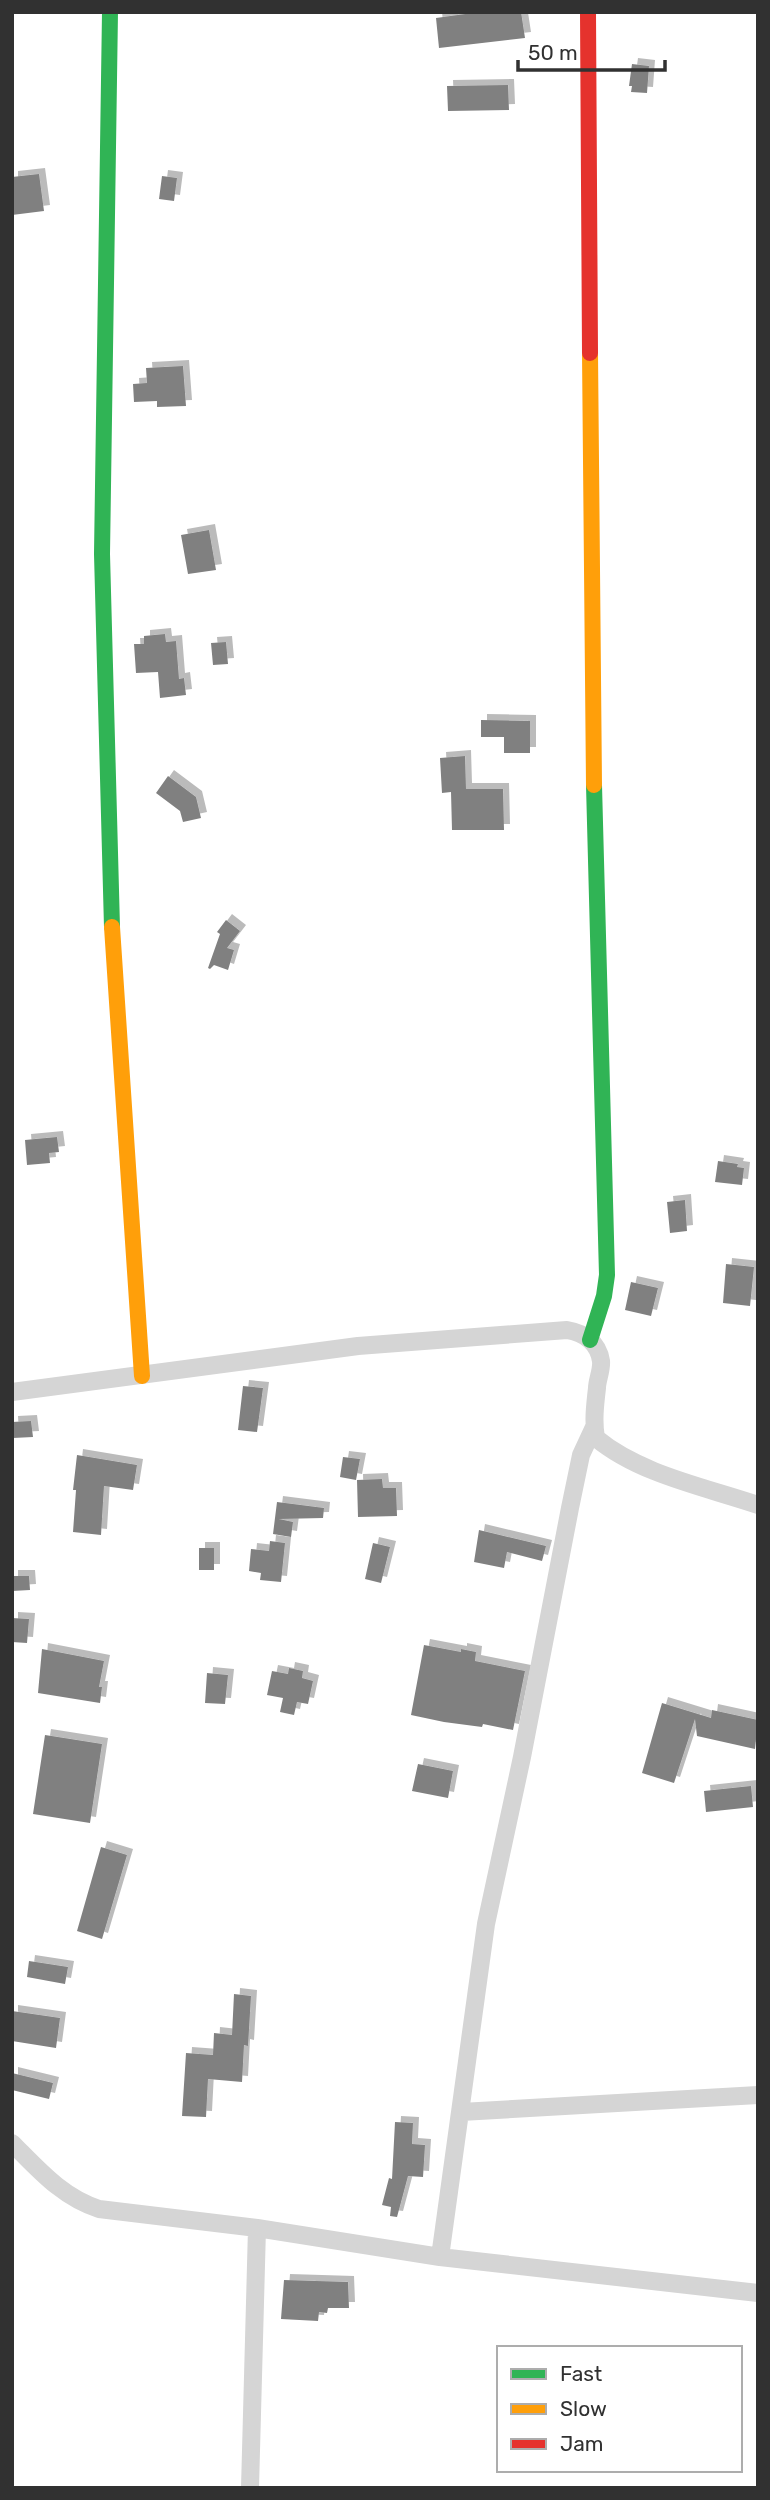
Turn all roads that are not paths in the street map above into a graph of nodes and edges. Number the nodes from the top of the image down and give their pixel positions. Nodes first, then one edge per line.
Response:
1 (110, 12) edge
2 (588, 12) edge
3 (590, 1340) junction
4 (142, 1377) junction
5 (12, 1392) edge
6 (594, 1427) junction
7 (758, 1505) edge
8 (758, 2095) edge
9 (461, 2112) junction
10 (12, 2143) edge
11 (257, 2228) junction
12 (440, 2257) junction
13 (758, 2293) edge
14 (250, 2488) edge

1 - 4 street
2 - 3 street
3 - 4 street
3 - 6 street
4 - 5 street
6 - 7 street
6 - 9 street
8 - 9 street
9 - 12 street
10 - 11 street
11 - 12 street
11 - 14 street
12 - 13 street

